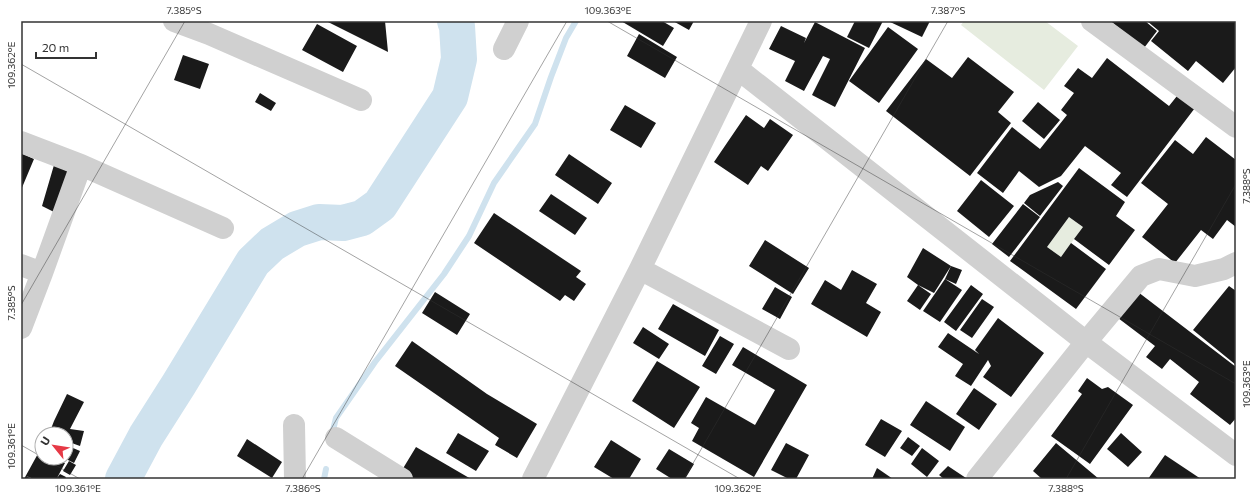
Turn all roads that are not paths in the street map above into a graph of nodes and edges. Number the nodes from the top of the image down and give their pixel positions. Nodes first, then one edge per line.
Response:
1 (174, 21) edge
2 (518, 21) edge
3 (762, 21) edge
4 (1092, 21) edge
5 (504, 49) dead end
6 (738, 69) junction
7 (361, 100) dead end
8 (1236, 127) edge
9 (21, 142) edge
10 (81, 164) junction
11 (223, 228) dead end
12 (1236, 263) edge
13 (21, 265) edge
14 (640, 270) junction
15 (42, 273) junction
16 (21, 328) edge
17 (1086, 342) junction
18 (788, 349) dead end
19 (294, 425) dead end
20 (336, 438) dead end
21 (1236, 455) edge
22 (295, 479) edge
23 (402, 479) edge
24 (533, 479) edge
25 (977, 479) edge

1 - 7 street
2 - 5 street
3 - 6 street
4 - 8 street
6 - 14 street
6 - 17 street
9 - 10 street
10 - 11 street
10 - 15 street
12 - 17 street
13 - 15 street
14 - 18 street
14 - 24 street
15 - 16 street
17 - 21 street
17 - 25 street
19 - 22 street
20 - 23 street

